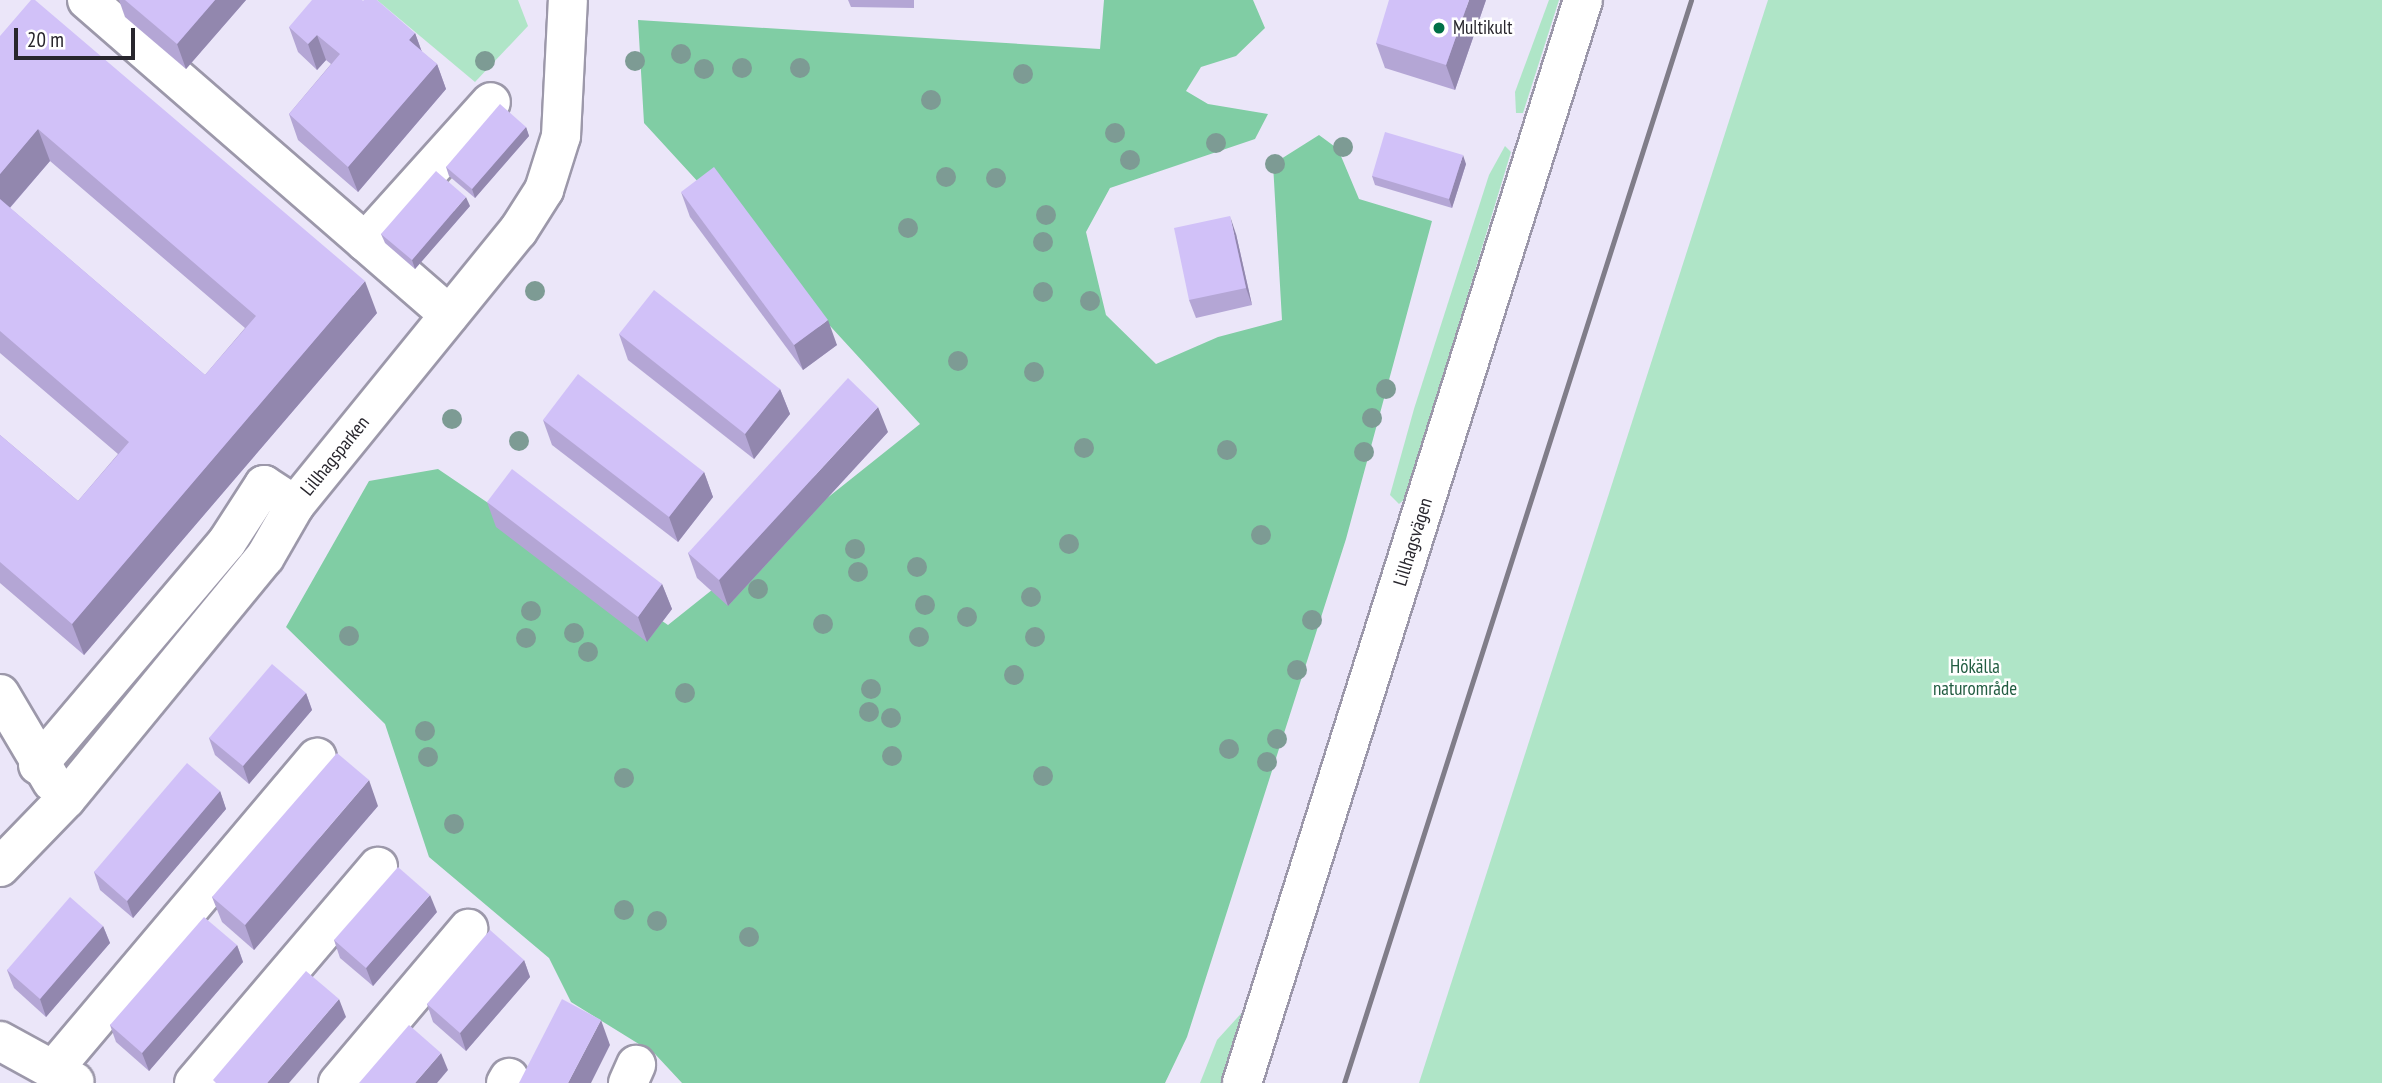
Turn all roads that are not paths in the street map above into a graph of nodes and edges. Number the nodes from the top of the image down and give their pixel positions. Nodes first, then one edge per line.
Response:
1 (87, 0) edge
2 (568, 0) edge
3 (1583, 0) edge
4 (491, 102) dead end
5 (365, 242) junction
6 (449, 315) junction
7 (295, 505) junction
8 (0, 694) edge
9 (317, 758) dead end
10 (38, 765) junction
11 (66, 799) junction
12 (0, 867) edge
13 (378, 867) dead end
14 (468, 929) dead end
15 (0, 1041) edge
16 (65, 1077) edge
17 (194, 1083) edge
18 (338, 1083) edge
19 (1242, 1083) edge

1 - 5 street
2 - 6 street, Lillhagsparken
3 - 19 street, Lillhagsvägen
4 - 5 street
5 - 6 street
6 - 7 street, Lillhagsparken
7 - 10 street
7 - 11 street, Lillhagsparken
8 - 10 street
9 - 16 street
10 - 11 street
11 - 12 street, Lillhagsparken
13 - 17 street
14 - 18 street
15 - 16 street

